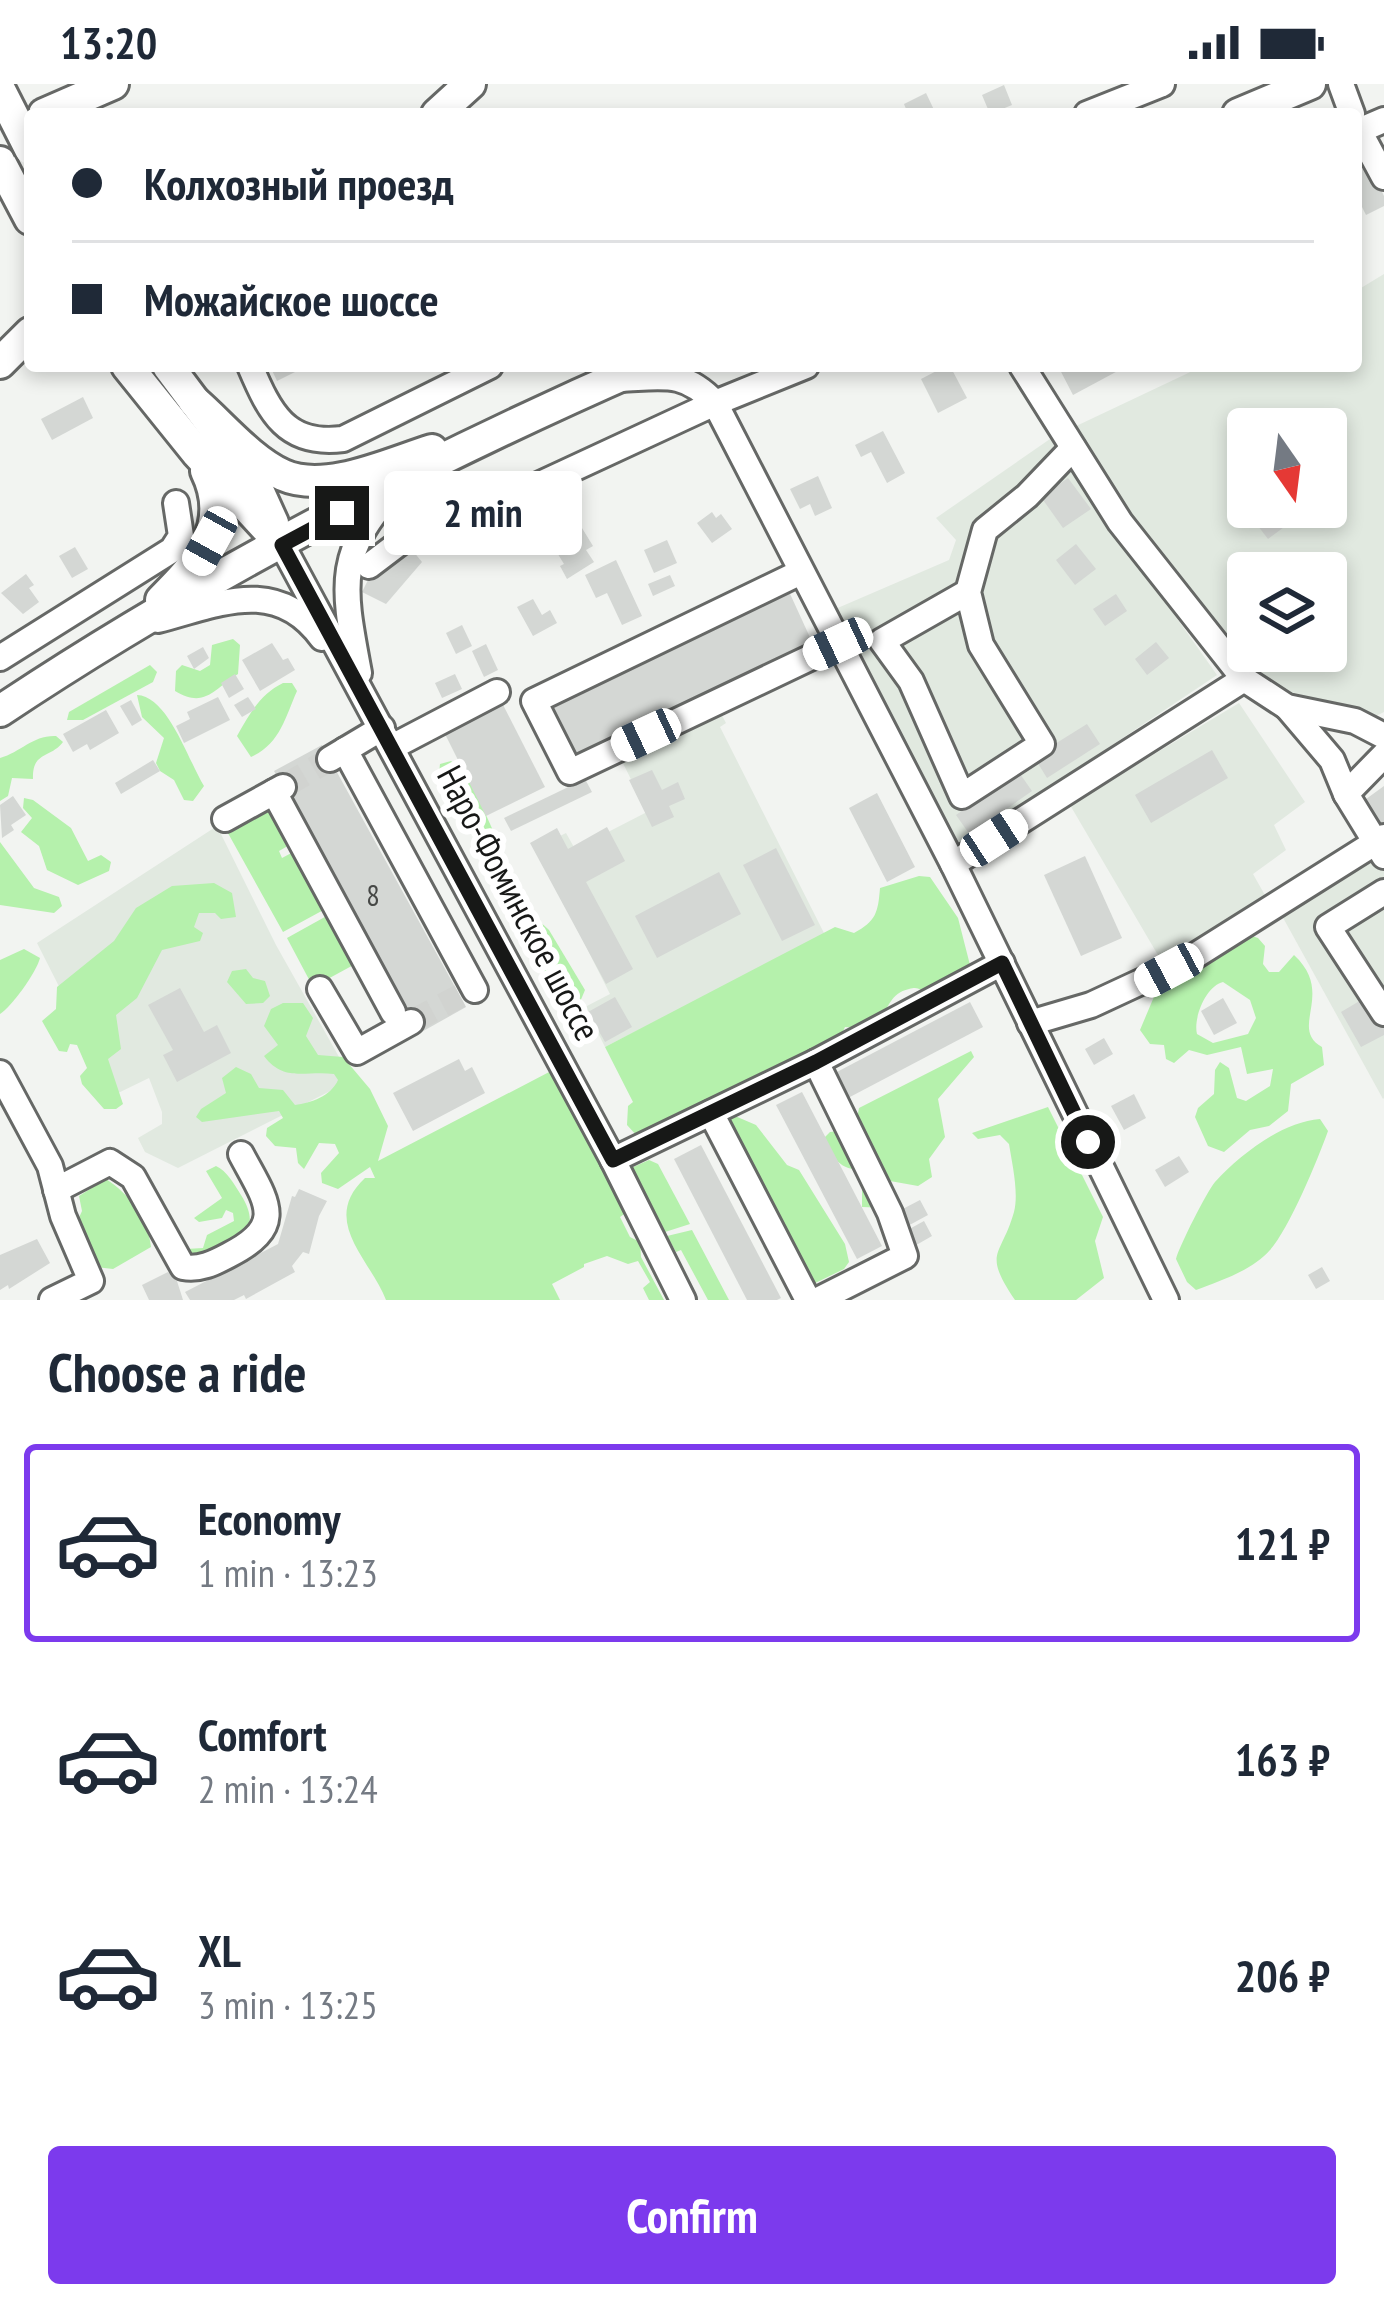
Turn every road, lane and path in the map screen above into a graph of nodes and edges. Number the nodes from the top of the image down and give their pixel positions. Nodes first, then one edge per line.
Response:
1 (113, 84) edge
2 (470, 84) edge
3 (1162, 84) edge
4 (1310, 84) edge
5 (0, 90) edge
6 (58, 108) edge
7 (444, 108) edge
8 (1102, 108) edge
9 (1252, 108) edge
10 (24, 137) edge
11 (1362, 138) edge
12 (0, 162) edge
13 (1384, 177) edge
14 (24, 207) edge
15 (24, 339) edge
16 (0, 364) edge
17 (132, 372) edge
18 (172, 372) edge
19 (253, 372) edge
20 (478, 372) edge
21 (630, 372) edge
22 (791, 372) edge
23 (1026, 372) edge
24 (613, 379) junction
25 (194, 401) junction
26 (715, 403) junction
27 (524, 422) junction
28 (1073, 448) junction
29 (197, 452) junction
30 (403, 481) junction
31 (176, 503) dead end
32 (282, 545) junction
33 (369, 566) dead end
34 (802, 572) junction
35 (968, 592) junction
36 (136, 626) junction
37 (838, 644) junction
38 (0, 658) edge
39 (1244, 679) junction
40 (497, 692) dead end
41 (363, 693) junction
42 (1287, 707) junction
43 (0, 711) edge
44 (1380, 728) edge
45 (387, 737) junction
46 (1384, 755) edge
47 (1346, 794) junction
48 (225, 820) dead end
49 (1381, 845) edge
50 (952, 864) junction
51 (1384, 892) edge
52 (1002, 963) junction
53 (514, 977) junction
54 (320, 988) dead end
55 (1384, 1013) edge
56 (1030, 1023) junction
57 (816, 1062) junction
58 (0, 1073) edge
59 (711, 1112) junction
60 (241, 1154) dead end
61 (613, 1160) junction
62 (56, 1190) junction
63 (52, 1300) edge
64 (683, 1300) edge
65 (808, 1300) edge
66 (818, 1300) edge
67 (1166, 1300) edge

1 - 6 main road
2 - 7 main road
3 - 8 street
4 - 9 main road
5 - 10 main road, bridge
11 - 13 street
12 - 14 main road
15 - 16 main road
17 - 29 main road, Наро-Фоминское шоссе
18 - 25 main road, Наро-Фоминское шоссе
19 - 20 street
21 - 24 main road
22 - 26 street
23 - 28 street
24 - 26 street
24 - 27 main road
25 - 27 main road
25 - 32 main road, Наро-Фоминское шоссе
26 - 33 street
26 - 34 street
27 - 30 main road
28 - 35 street
28 - 39 street
29 - 32 main road, Наро-Фоминское шоссе
29 - 36 main road
30 - 32 main road
30 - 41 street
31 - 38 street
32 - 36 main road
32 - 41 street, Наро-Фоминское шоссе
34 - 37 street
34 - 37 street
35 - 35 street
36 - 41 street
36 - 43 main road
37 - 50 street
39 - 42 street
39 - 50 street
40 - 45 street
41 - 45 street, Наро-Фоминское шоссе
42 - 44 street
42 - 47 street
45 - 53 street, Наро-Фоминское шоссе
45 - 53 street
46 - 47 street
47 - 49 street
48 - 54 street
49 - 56 street
50 - 52 street
51 - 55 street
52 - 56 street
52 - 57 street
53 - 61 street, Наро-Фоминское шоссе
56 - 67 street
57 - 59 street
57 - 66 street
58 - 62 street
59 - 61 street
59 - 65 street
60 - 62 street
61 - 64 street, Наро-Фоминское шоссе
62 - 63 street

